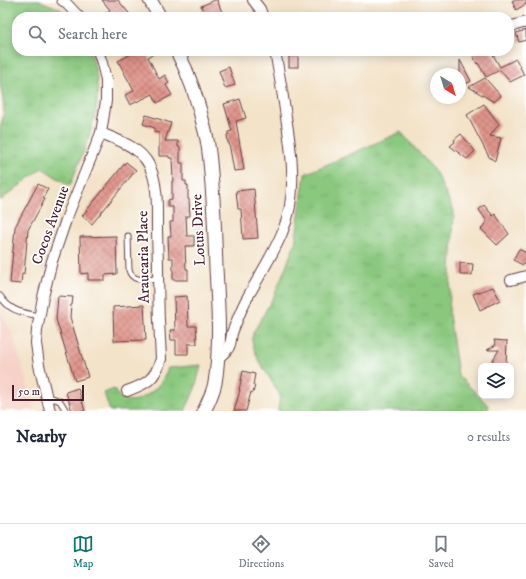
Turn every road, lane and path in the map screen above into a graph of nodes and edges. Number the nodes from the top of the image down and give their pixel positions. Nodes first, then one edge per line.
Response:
1 (62, 0) edge
2 (150, 0) edge
3 (253, 0) edge
4 (74, 12) edge
5 (157, 12) edge
6 (261, 12) edge
7 (526, 22) edge
8 (514, 26) edge
9 (100, 56) edge
10 (179, 56) edge
11 (276, 56) edge
12 (101, 133) junction
13 (128, 236) dead end
14 (526, 276) edge
15 (158, 279) junction
16 (510, 280) dead end
17 (0, 296) edge
18 (39, 316) junction
19 (218, 358) junction
20 (127, 391) dead end
21 (47, 396) junction
22 (50, 411) edge
23 (66, 411) edge
24 (204, 411) edge

1 - 4 street
2 - 5 street
3 - 6 street
7 - 8 street
9 - 12 street, Cocos Avenue
10 - 19 street, Lotus Drive
11 - 19 street
12 - 15 street, Araucaria Place
12 - 18 street, Cocos Avenue
13 - 15 lane
14 - 16 street
15 - 20 street, Araucaria Place
17 - 18 lane
18 - 21 street, Cocos Avenue
19 - 24 street, Lotus Drive
21 - 22 street, Cocos Avenue
21 - 23 lane

